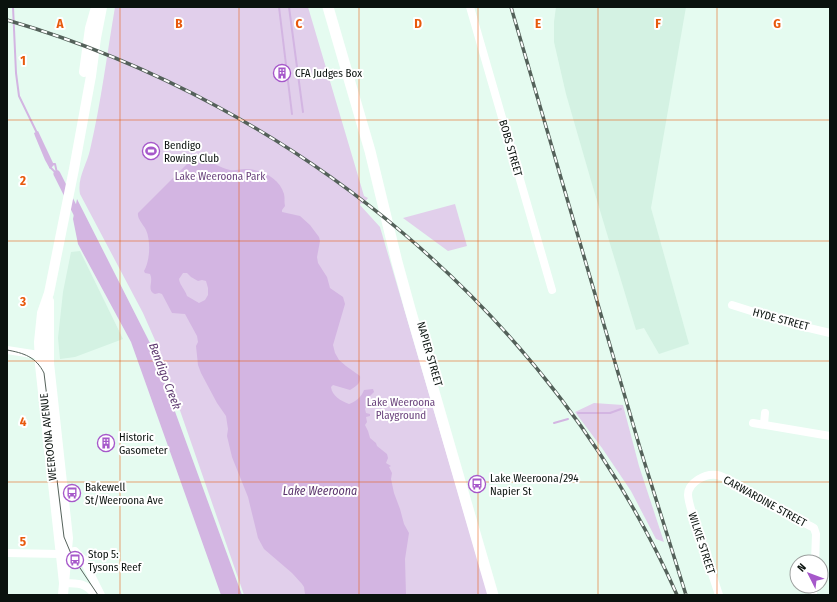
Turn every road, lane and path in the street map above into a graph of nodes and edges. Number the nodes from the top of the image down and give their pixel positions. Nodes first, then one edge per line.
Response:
1 (96, 7) edge
2 (102, 7) edge
3 (321, 7) edge
4 (328, 7) edge
5 (470, 7) edge
6 (83, 112) junction
7 (360, 129) junction
8 (552, 290) dead end
9 (732, 305) dead end
10 (830, 333) edge
11 (7, 350) edge
12 (44, 355) junction
13 (765, 414) dead end
14 (753, 423) dead end
15 (764, 424) junction
16 (830, 436) edge
17 (688, 492) joint
18 (477, 528) junction
19 (7, 553) edge
20 (64, 553) junction
21 (815, 554) edge
22 (64, 583) junction
23 (63, 595) edge
24 (95, 595) edge
25 (101, 595) edge
26 (493, 595) edge
27 (500, 595) edge
28 (719, 595) edge

1 - 6 main road, WEEROONA AVENUE
2 - 6 main road, WEEROONA AVENUE
3 - 7 highway, NAPIER STREET
4 - 7 highway, NAPIER STREET
5 - 8 street, BOBS STREET
6 - 12 main road, WEEROONA AVENUE
7 - 18 highway, NAPIER STREET
9 - 10 street, HYDE STREET
11 - 12 street
12 - 20 main road, WEEROONA AVENUE
13 - 15 street
14 - 15 street
15 - 16 street
17 - 21 street, CARWARDINE STREET
17 - 28 street, WILKIE STREET
18 - 26 highway, NAPIER STREET
18 - 27 highway, NAPIER STREET
19 - 20 street
20 - 22 main road, WEEROONA AVENUE
20 - 25 street
22 - 23 main road, WEEROONA AVENUE
22 - 24 street

